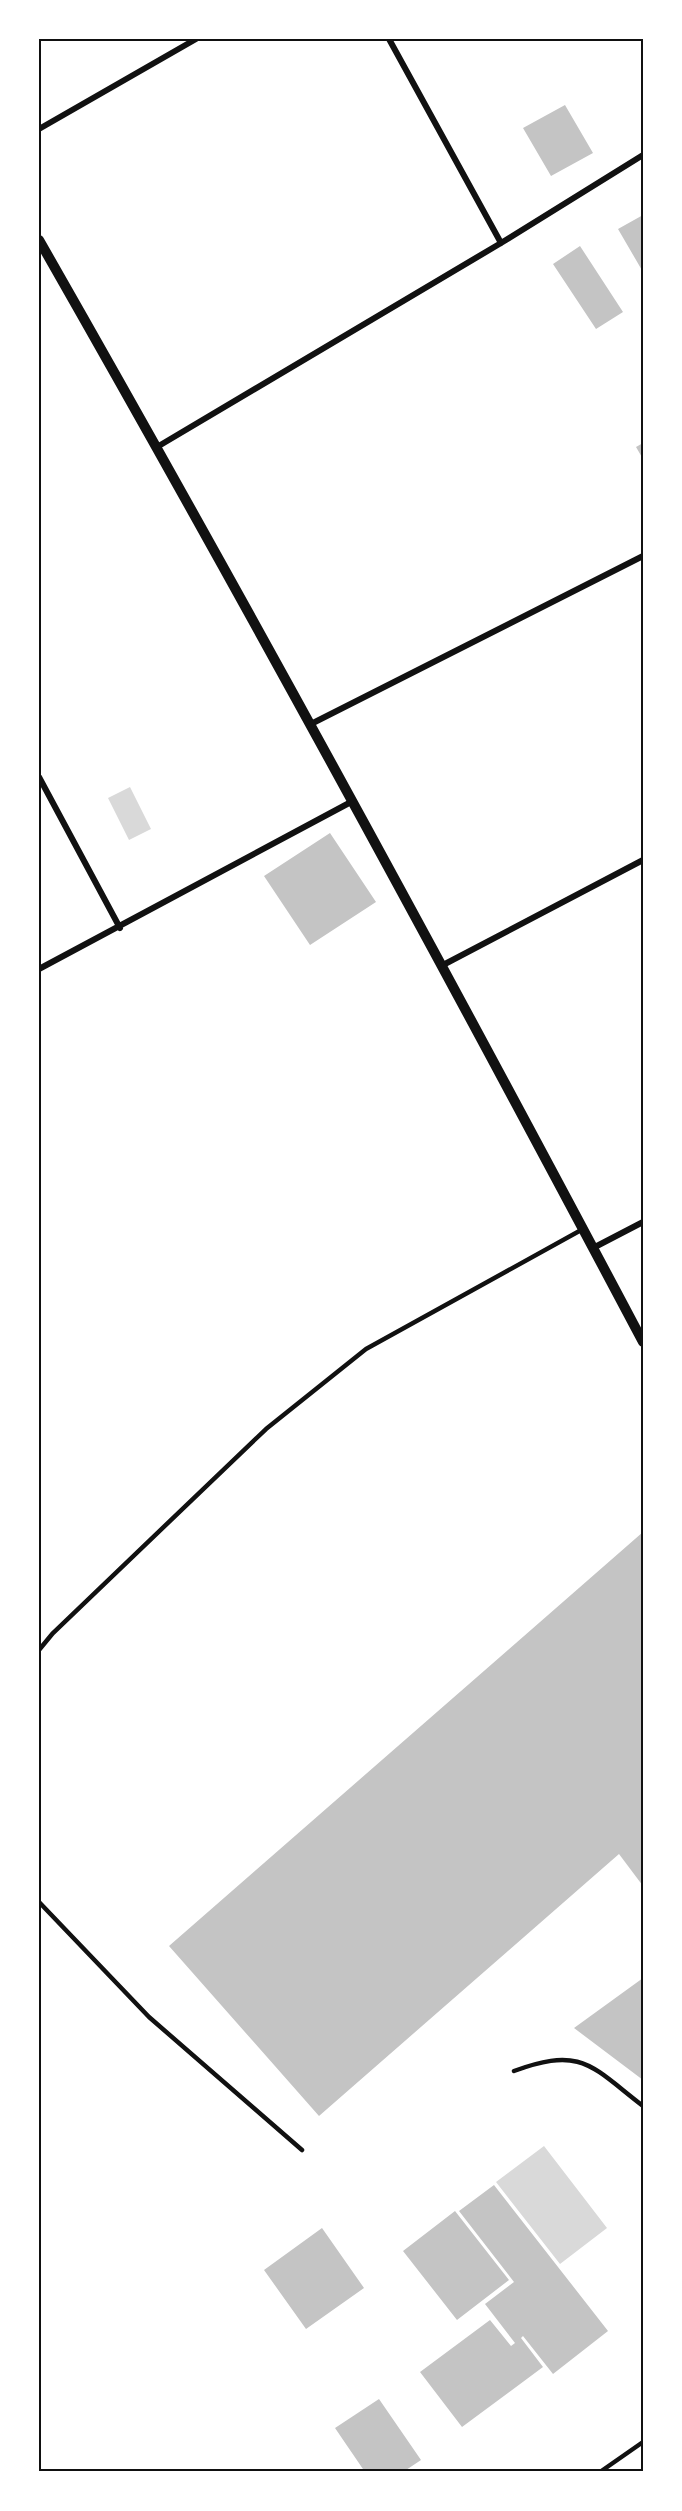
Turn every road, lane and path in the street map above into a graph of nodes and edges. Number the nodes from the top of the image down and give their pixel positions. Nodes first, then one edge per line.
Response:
1 (196, 39) edge
2 (389, 39) edge
3 (39, 129) edge
4 (643, 155) edge
5 (39, 240) edge
6 (501, 243) junction
7 (157, 447) junction
8 (643, 556) edge
9 (308, 725) junction
10 (39, 777) edge
11 (351, 802) junction
12 (643, 860) edge
13 (120, 928) junction
14 (443, 965) junction
15 (39, 969) edge
16 (643, 1222) edge
17 (583, 1229) junction
18 (593, 1248) junction
19 (643, 1342) edge
20 (39, 1650) edge
21 (39, 1902) edge
22 (514, 2071) dead end
23 (643, 2106) edge
24 (302, 2150) dead end
25 (643, 2442) edge
26 (600, 2472) edge

1 - 3 street
2 - 6 street
4 - 6 street
5 - 7 street
6 - 7 street
7 - 9 street
8 - 9 street
9 - 11 street
10 - 13 street
11 - 13 street
11 - 14 street
12 - 14 street
13 - 15 street
14 - 17 street
16 - 18 street
17 - 18 street
17 - 20 lane
18 - 19 street
21 - 24 lane
22 - 23 lane
25 - 26 lane

